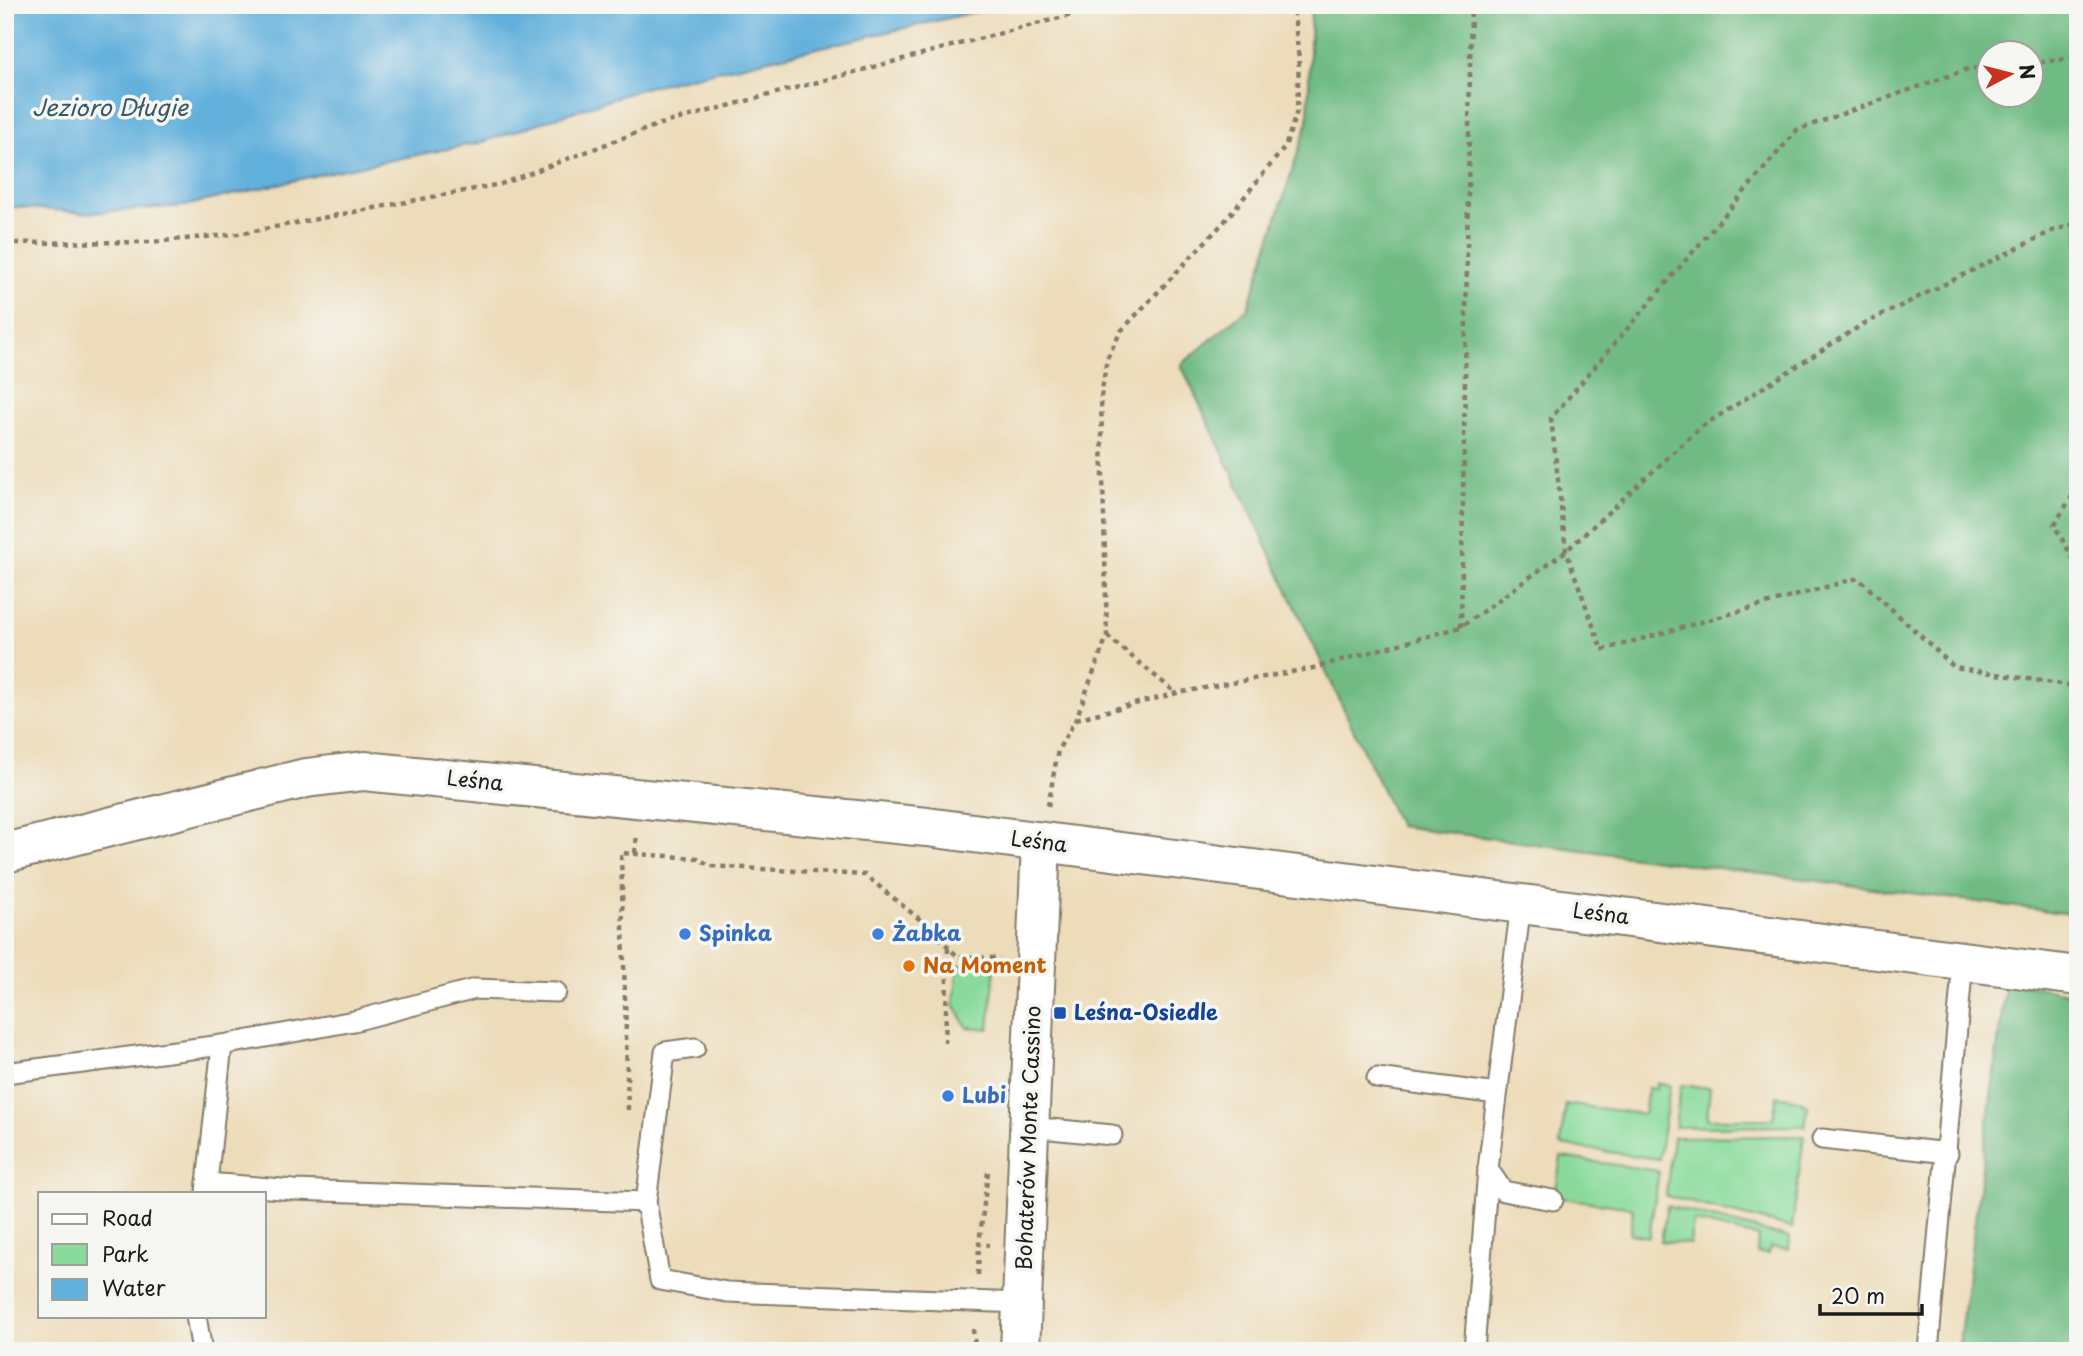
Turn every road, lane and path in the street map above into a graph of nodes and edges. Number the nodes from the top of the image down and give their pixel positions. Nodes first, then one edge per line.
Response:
1 (1196, 5) edge
2 (1293, 5) edge
3 (1471, 5) edge
4 (2078, 57) edge
5 (2044, 62) edge
6 (1974, 68) edge
7 (2078, 223) edge
8 (5, 243) edge
9 (2078, 487) edge
10 (1566, 551) junction
11 (2078, 567) edge
12 (1461, 627) junction
13 (1107, 636) junction
14 (2078, 687) edge
15 (1177, 693) junction
16 (1076, 719) junction
17 (1044, 828) junction
18 (5, 853) edge
19 (1521, 904) junction
20 (948, 946) junction
21 (1001, 958) dead end
22 (1963, 961) junction
23 (2078, 976) edge
24 (556, 992) dead end
25 (945, 1043) dead end
26 (222, 1045) junction
27 (695, 1048) dead end
28 (5, 1073) edge
29 (1377, 1077) dead end
30 (1497, 1094) junction
31 (628, 1118) dead end
32 (1030, 1127) junction
33 (1112, 1135) dead end
34 (1822, 1139) dead end
35 (1948, 1153) junction
36 (1488, 1169) junction
37 (207, 1188) edge
38 (1553, 1200) dead end
39 (646, 1202) junction
40 (1022, 1303) junction
41 (196, 1318) edge
42 (202, 1351) edge
43 (1020, 1351) edge
44 (1474, 1351) edge
45 (1928, 1351) edge

1 - 8 path
2 - 13 path
3 - 12 path
4 - 5 path
6 - 10 path
7 - 10 path
9 - 11 path
10 - 12 path
10 - 14 path
12 - 15 path
13 - 15 path
13 - 16 path
15 - 16 path
16 - 17 path
17 - 18 street, Leśna
17 - 19 street, Leśna
17 - 32 street, Bohaterów Monte Cassino
19 - 22 street, Leśna
19 - 30 lane
20 - 21 path
20 - 25 path
20 - 31 path
22 - 23 street, Leśna
22 - 35 lane
24 - 26 lane
26 - 28 lane
26 - 37 lane
27 - 39 lane
29 - 30 lane
30 - 36 lane
32 - 33 lane
32 - 40 street, Bohaterów Monte Cassino
34 - 35 lane
35 - 45 lane
36 - 38 lane
36 - 44 lane
37 - 39 lane
39 - 40 lane
40 - 43 street, Bohaterów Monte Cassino
41 - 42 lane

